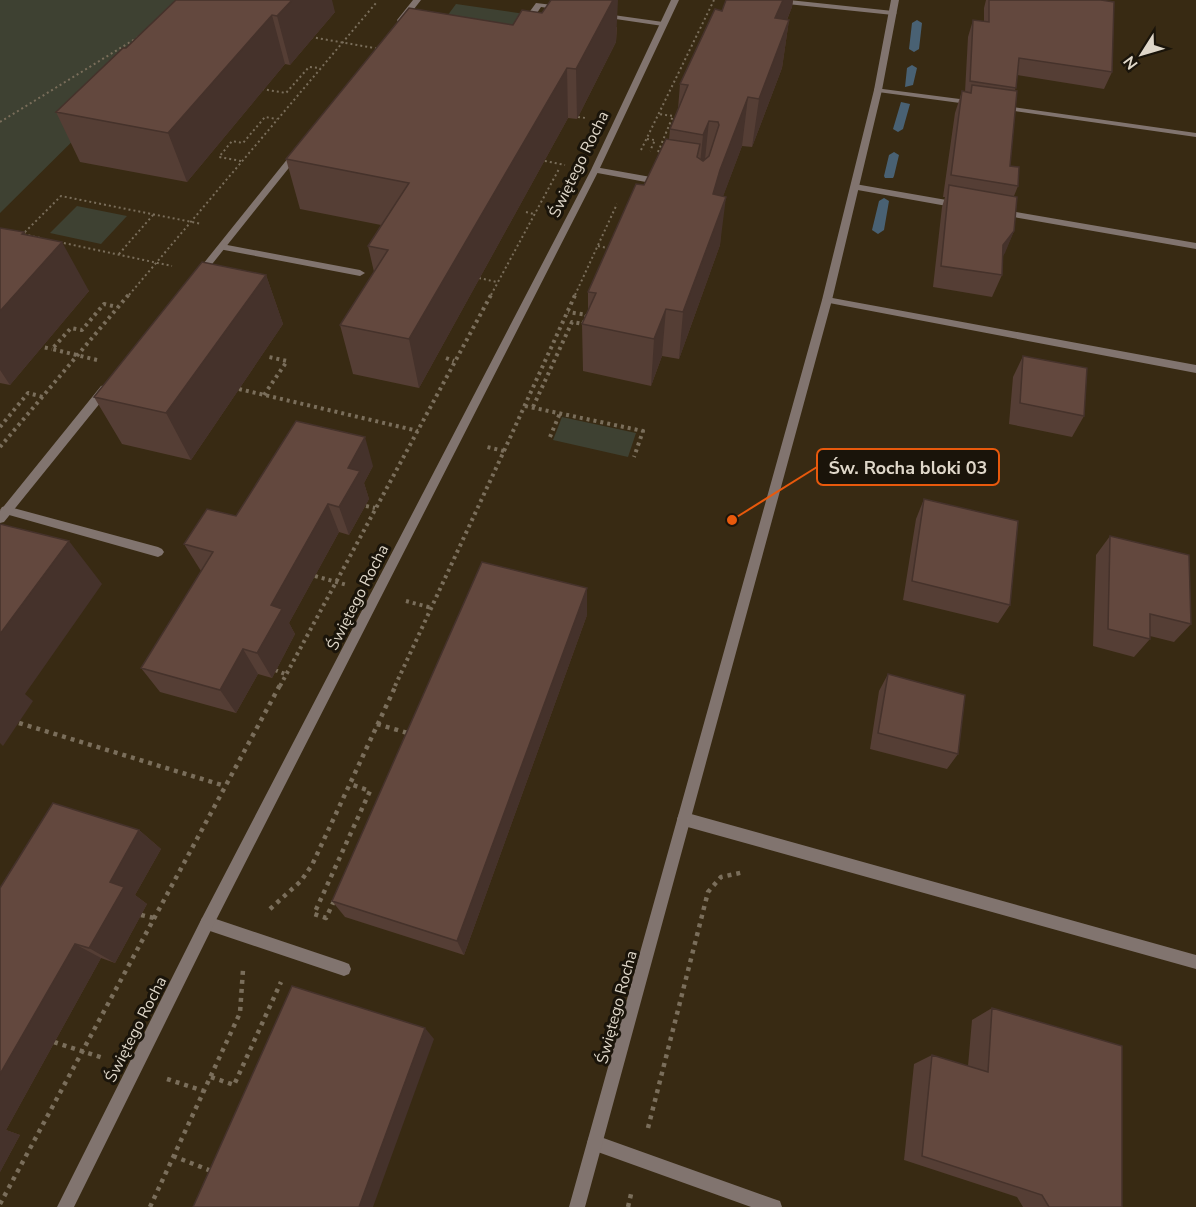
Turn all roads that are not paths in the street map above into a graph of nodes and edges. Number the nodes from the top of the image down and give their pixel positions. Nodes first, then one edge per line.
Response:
1 (675, 0) edge
2 (768, 0) edge
3 (895, 0) edge
4 (414, 3) edge
5 (573, 10) edge
6 (532, 14) edge
7 (596, 14) edge
8 (893, 14) junction
9 (663, 24) junction
10 (392, 32) edge
11 (878, 90) junction
12 (984, 105) edge
13 (996, 106) edge
14 (1196, 135) edge
15 (300, 148) edge
16 (595, 170) junction
17 (667, 183) edge
18 (855, 187) junction
19 (973, 207) edge
20 (985, 209) edge
21 (1196, 246) edge
22 (222, 247) junction
23 (360, 273) dead end
24 (195, 280) edge
25 (827, 300) junction
26 (1196, 369) edge
27 (110, 384) edge
28 (3, 515) edge
29 (158, 552) dead end
30 (684, 819) junction
31 (207, 923) junction
32 (1196, 962) edge
33 (344, 969) dead end
34 (595, 1143) junction
35 (65, 1207) edge
36 (577, 1207) edge
37 (774, 1207) edge

1 - 9 street, Świętego Rocha
2 - 8 street
3 - 8 street, Świętego Rocha
4 - 10 street
5 - 6 street
7 - 9 street
8 - 11 street, Świętego Rocha
9 - 16 street, Świętego Rocha
11 - 12 street
11 - 18 street, Świętego Rocha
13 - 14 street
15 - 22 street
16 - 17 street
16 - 31 street, Świętego Rocha
18 - 19 street
18 - 25 street, Świętego Rocha
20 - 21 street
22 - 23 street
22 - 24 street
25 - 26 street
25 - 30 street, Świętego Rocha
27 - 28 street
28 - 29 street
30 - 32 street
30 - 34 street, Świętego Rocha
31 - 33 street
31 - 35 street, Świętego Rocha
34 - 36 street, Świętego Rocha
34 - 37 street

